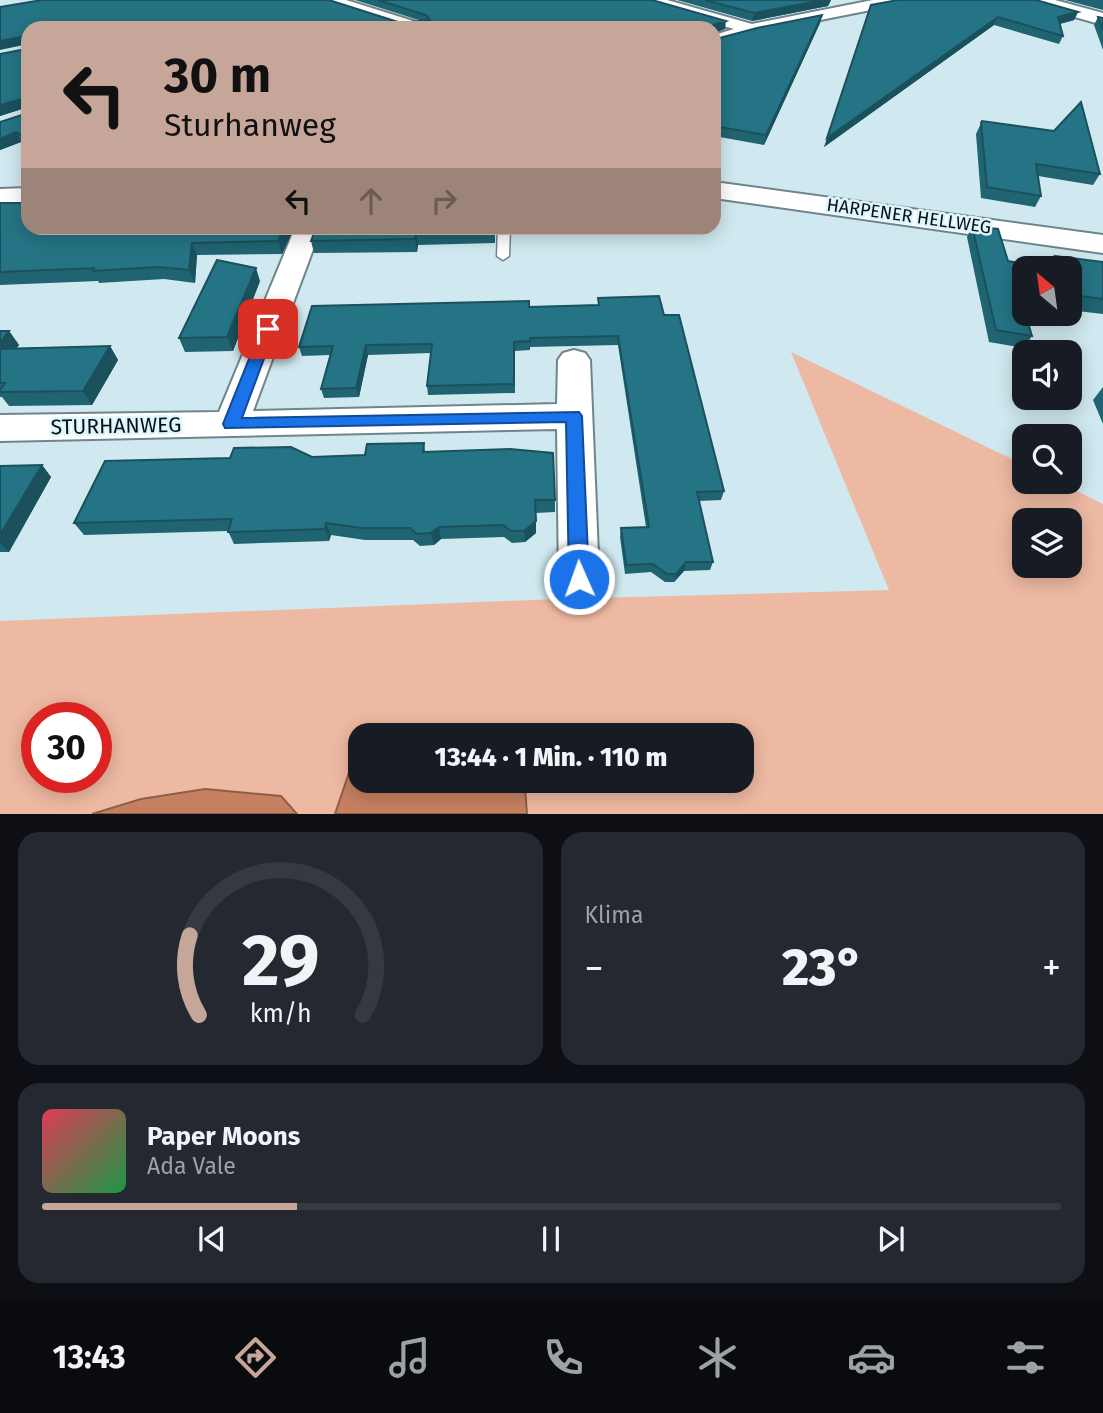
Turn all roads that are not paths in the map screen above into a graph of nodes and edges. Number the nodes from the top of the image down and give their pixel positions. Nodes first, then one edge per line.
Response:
1 (330, 0) edge
2 (650, 0) edge
3 (896, 0) edge
4 (1035, 0) edge
5 (390, 19) junction
6 (1103, 19) edge
7 (384, 21) edge
8 (396, 21) edge
9 (752, 29) junction
10 (721, 38) edge
11 (721, 191) edge
12 (21, 196) edge
13 (0, 197) edge
14 (305, 235) edge
15 (504, 235) edge
16 (1103, 244) edge
17 (503, 256) dead end
18 (574, 360) dead end
19 (574, 416) junction
20 (231, 424) junction
21 (0, 428) edge
22 (579, 579) dead end

1 - 5 street
2 - 9 street
3 - 9 street
4 - 6 street
5 - 7 street
5 - 8 street
9 - 10 street
11 - 16 street, HARPENER HELLWEG
12 - 13 street
14 - 20 street
15 - 17 lane
18 - 19 street
19 - 20 street, STURHANWEG
19 - 22 street
20 - 21 street, STURHANWEG

